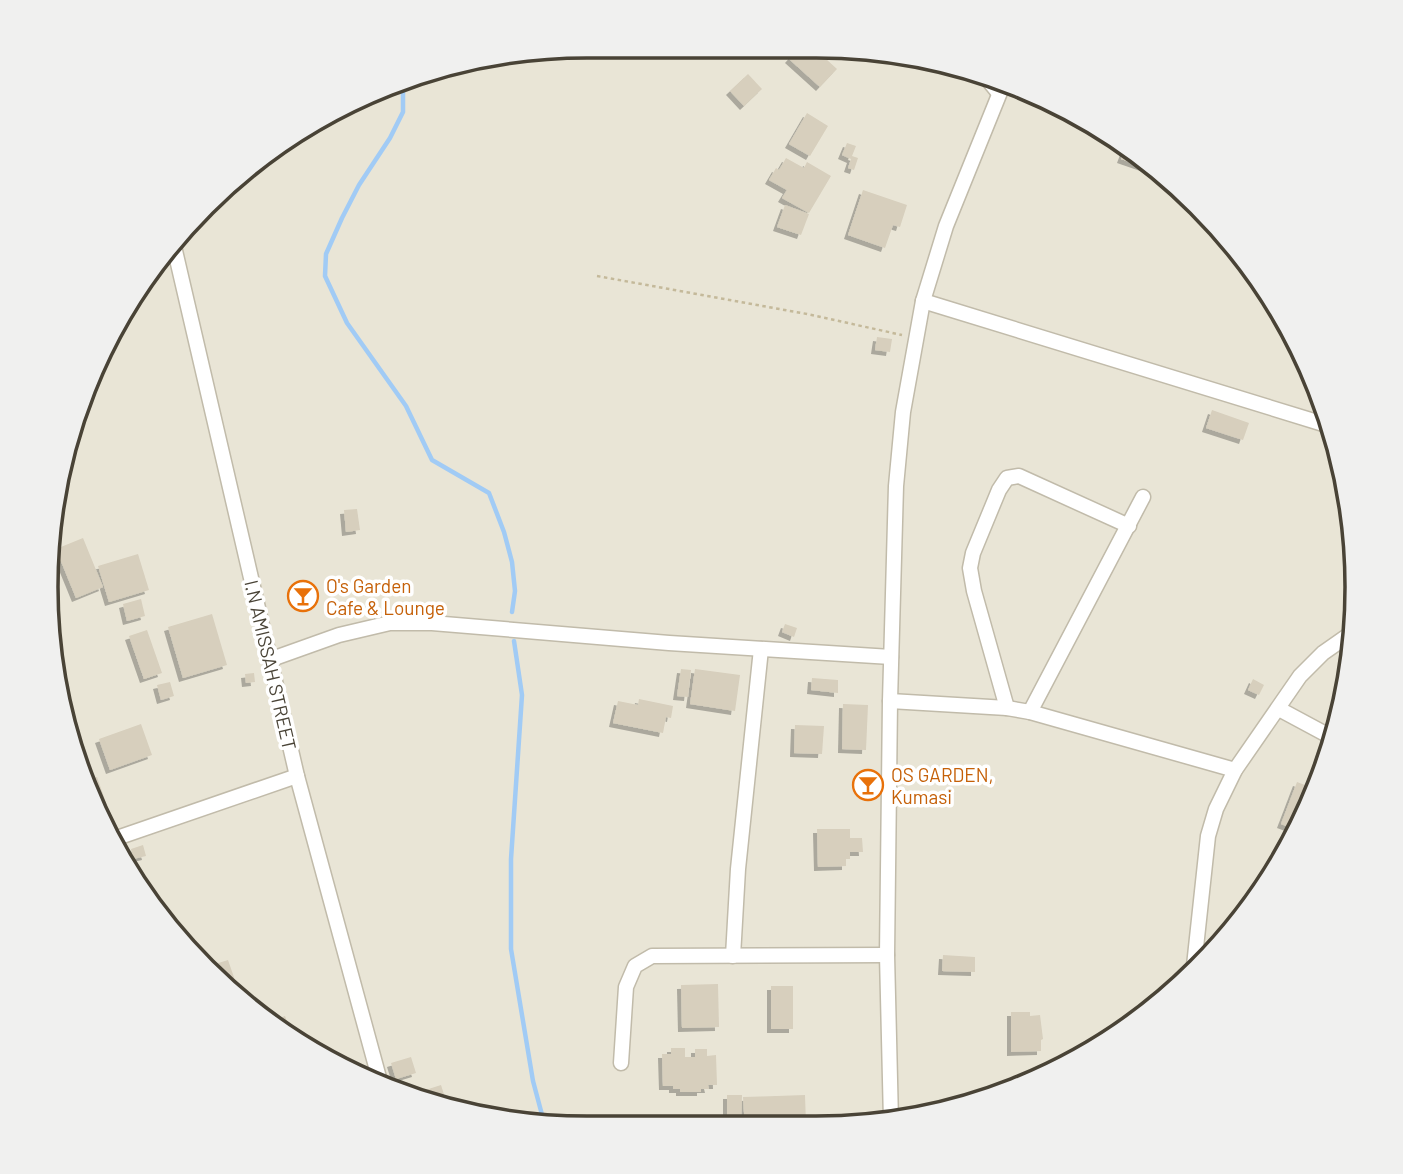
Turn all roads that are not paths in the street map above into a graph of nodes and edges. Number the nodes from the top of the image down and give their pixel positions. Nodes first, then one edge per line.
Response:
1 (996, 90) edge
2 (176, 254) edge
3 (923, 301) junction
4 (1319, 423) edge
5 (1143, 497) dead end
6 (1129, 526) junction
7 (1342, 646) edge
8 (761, 649) junction
9 (891, 657) junction
10 (269, 660) junction
11 (890, 701) junction
12 (1007, 708) junction
13 (1279, 709) junction
14 (1030, 712) junction
15 (1324, 733) edge
16 (1235, 770) junction
17 (296, 776) junction
18 (121, 837) edge
19 (733, 956) junction
20 (887, 956) junction
21 (1195, 956) edge
22 (621, 1063) dead end
23 (378, 1073) edge
24 (891, 1111) edge

1 - 3 street
2 - 10 street, I.N AMISSAH STREET
3 - 4 street
3 - 9 street
5 - 6 street
6 - 12 street
6 - 14 street
7 - 13 street
8 - 9 street
8 - 10 street
8 - 19 street
9 - 11 street
10 - 17 street, I.N AMISSAH STREET
11 - 12 street
11 - 20 street
12 - 14 street
13 - 15 street
13 - 16 street
14 - 16 street
16 - 21 street
17 - 18 street
17 - 23 street, I.N AMISSAH STREET
19 - 20 street
19 - 22 street
20 - 24 street

